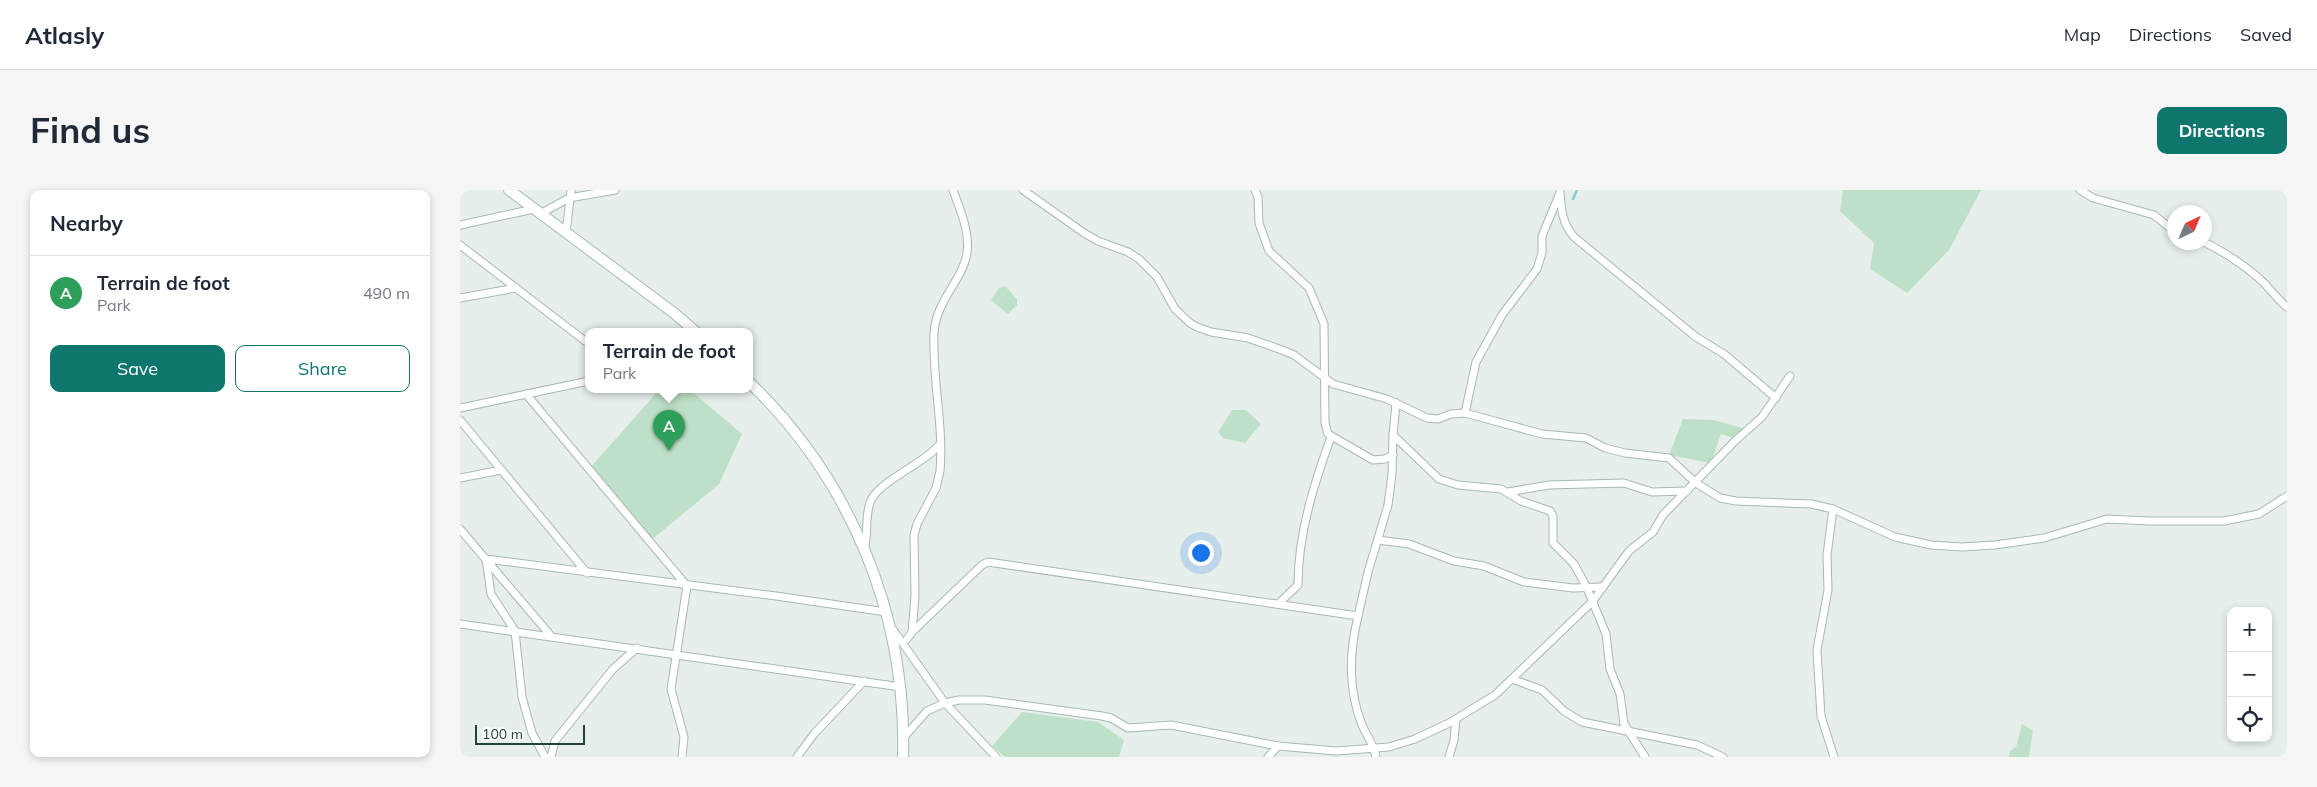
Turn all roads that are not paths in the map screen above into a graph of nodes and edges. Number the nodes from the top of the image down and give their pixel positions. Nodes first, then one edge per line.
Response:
1 (509, 190) edge
2 (615, 190) edge
3 (953, 190) edge
4 (1023, 190) edge
5 (1255, 190) edge
6 (2080, 190) edge
7 (1560, 191) edge
8 (570, 194) edge
9 (537, 211) junction
10 (460, 224) edge
11 (2167, 225) edge
12 (566, 234) junction
13 (460, 245) edge
14 (2212, 246) edge
15 (516, 288) junction
16 (460, 298) edge
17 (2287, 307) edge
18 (691, 328) edge
19 (585, 341) edge
20 (1790, 376) dead end
21 (1326, 379) junction
22 (585, 382) edge
23 (753, 386) edge
24 (526, 394) junction
25 (1776, 398) junction
26 (1396, 403) junction
27 (460, 408) edge
28 (1465, 413) junction
29 (460, 420) edge
30 (1393, 435) junction
31 (1331, 437) junction
32 (940, 444) junction
33 (1393, 455) junction
34 (501, 470) junction
35 (460, 478) edge
36 (1696, 483) junction
37 (1687, 491) junction
38 (1508, 492) junction
39 (2287, 496) edge
40 (1833, 509) junction
41 (460, 529) edge
42 (1378, 540) junction
43 (864, 550) junction
44 (486, 559) junction
45 (587, 573) junction
46 (688, 586) junction
47 (1603, 587) junction
48 (1587, 588) junction
49 (1592, 602) junction
50 (1278, 604) junction
51 (886, 612) junction
52 (1358, 616) junction
53 (460, 624) edge
54 (889, 624) junction
55 (515, 631) junction
56 (912, 632) junction
57 (551, 636) junction
58 (907, 639) dead end
59 (637, 648) junction
60 (677, 654) junction
61 (1512, 679) junction
62 (864, 681) junction
63 (901, 686) junction
64 (945, 703) junction
65 (1456, 719) junction
66 (1627, 731) junction
67 (904, 737) junction
68 (1278, 746) junction
69 (1376, 753) edge
70 (544, 757) edge
71 (550, 757) edge
72 (682, 757) edge
73 (797, 757) edge
74 (903, 757) edge
75 (996, 757) edge
76 (1268, 757) edge
77 (1449, 757) edge
78 (1645, 757) edge
79 (1722, 757) edge
80 (1834, 757) edge

1 - 9 main road
2 - 8 street
3 - 32 street
4 - 21 street
5 - 21 street
6 - 11 street
7 - 25 street
7 - 28 street
8 - 9 street
8 - 12 street
9 - 10 street
9 - 12 main road
12 - 18 main road
13 - 15 street
14 - 17 street
15 - 16 street
15 - 19 street
20 - 25 street
21 - 26 street
21 - 31 street
22 - 24 street
23 - 43 main road
24 - 27 street
24 - 46 street
25 - 36 street
26 - 28 street
26 - 30 street
28 - 36 street
29 - 34 street
30 - 33 street
30 - 38 street
31 - 33 street
31 - 50 street
32 - 43 street
32 - 56 street
33 - 42 street
34 - 35 street
34 - 45 street
36 - 37 street
36 - 40 street
37 - 38 street
37 - 47 street
38 - 48 street
39 - 40 street
40 - 80 street
41 - 44 street
42 - 48 street
42 - 52 street
43 - 51 main road
44 - 45 street
44 - 55 street
44 - 57 street
45 - 46 street
46 - 51 street
46 - 60 street
47 - 48 street
47 - 49 street
48 - 49 street
49 - 61 street
49 - 66 street
50 - 52 street
50 - 56 street
51 - 54 main road
52 - 69 street
53 - 55 street
54 - 63 main road
54 - 64 street
55 - 57 street
55 - 70 street
56 - 58 street
57 - 59 street
59 - 60 street
59 - 71 street
60 - 62 street
60 - 72 street
61 - 65 street
61 - 66 street
62 - 63 street
62 - 73 street
63 - 67 main road
64 - 67 street
64 - 68 street
64 - 75 street
65 - 69 street
65 - 77 street
66 - 78 street
66 - 79 street
67 - 74 main road
68 - 69 street
68 - 76 street

